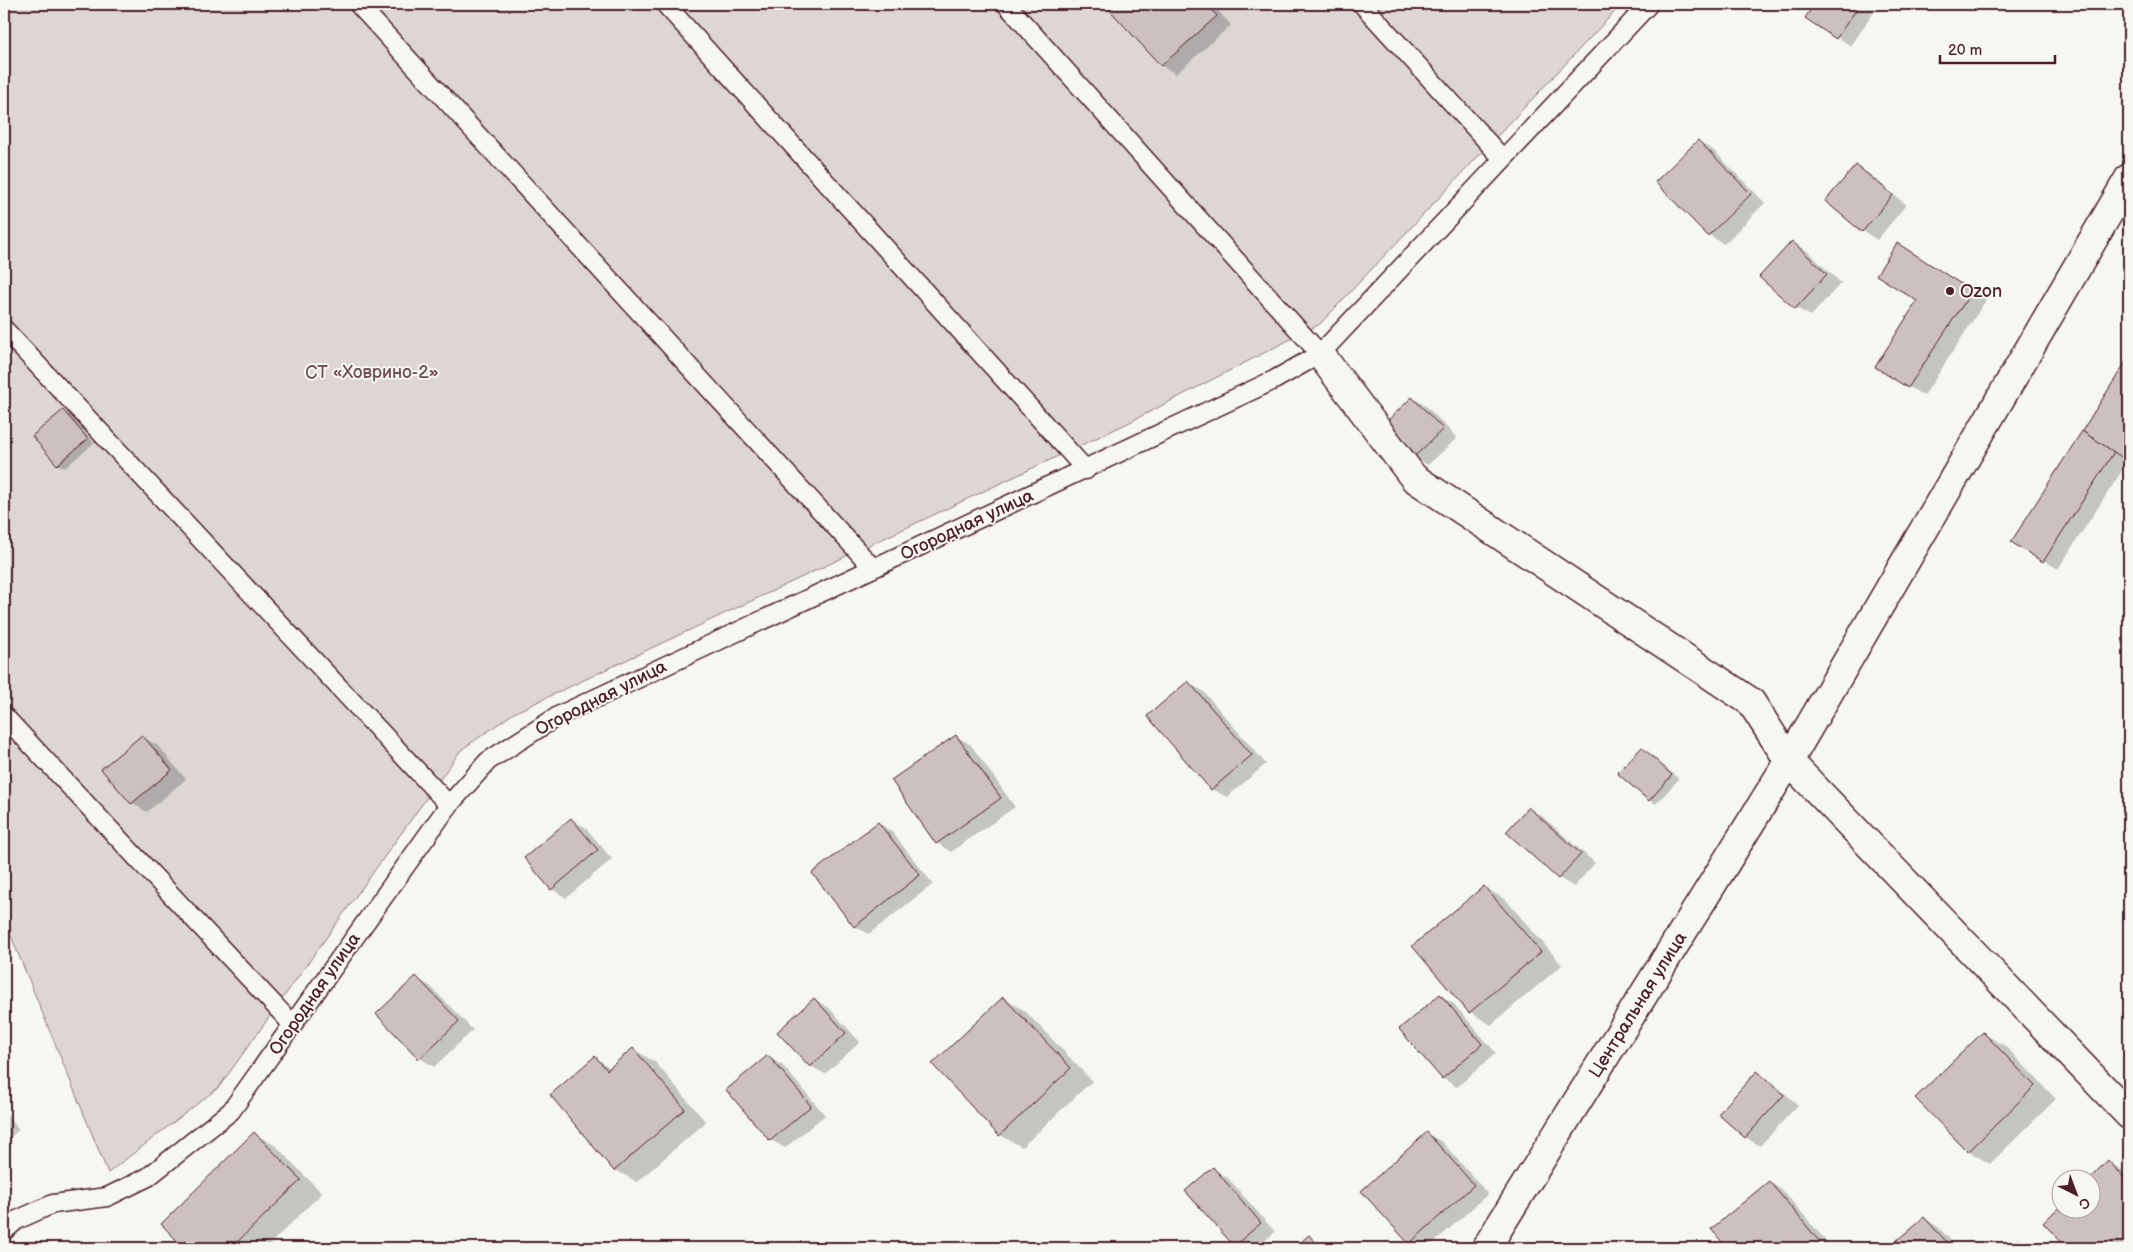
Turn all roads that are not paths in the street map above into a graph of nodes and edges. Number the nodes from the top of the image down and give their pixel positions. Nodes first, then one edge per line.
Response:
1 (358, 4) edge
2 (665, 4) edge
3 (1006, 4) edge
4 (1362, 4) edge
5 (1650, 4) edge
6 (1503, 159) junction
7 (2129, 178) edge
8 (4, 329) edge
9 (1320, 354) junction
10 (1086, 470) junction
11 (873, 568) junction
12 (4, 716) edge
13 (1789, 761) junction
14 (449, 804) junction
15 (293, 1025) junction
16 (2129, 1115) edge
17 (4, 1231) edge
18 (1486, 1248) edge

1 - 11 lane
2 - 10 lane
3 - 9 lane
4 - 6 lane
5 - 6 lane, Огородная улица
6 - 9 lane, Огородная улица
7 - 13 street, Центральная улица
8 - 14 lane
9 - 10 lane, Огородная улица
9 - 13 street
10 - 11 lane, Огородная улица
11 - 14 lane, Огородная улица
12 - 15 lane
13 - 16 street
13 - 18 street, Центральная улица
14 - 15 lane, Огородная улица
15 - 17 lane, Огородная улица

